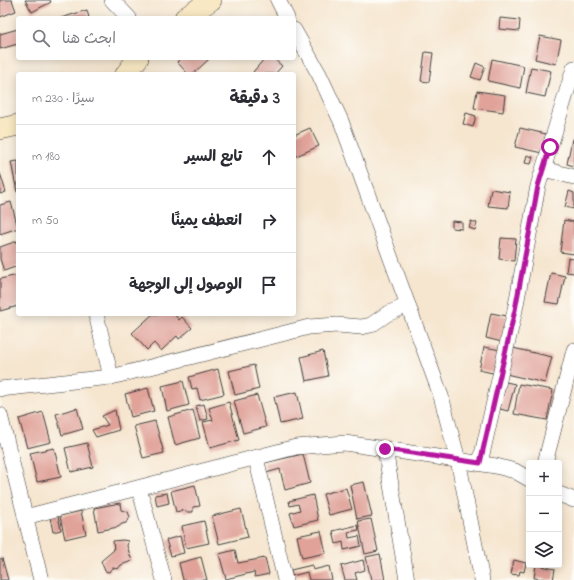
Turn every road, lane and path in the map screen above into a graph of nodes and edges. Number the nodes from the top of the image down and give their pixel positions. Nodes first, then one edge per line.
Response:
1 (112, 0) edge
2 (211, 0) edge
3 (278, 0) edge
4 (127, 16) edge
5 (188, 16) edge
6 (286, 16) edge
7 (296, 33) edge
8 (136, 60) edge
9 (574, 68) edge
10 (128, 72) edge
11 (16, 125) edge
12 (0, 129) edge
13 (544, 169) junction
14 (574, 177) edge
15 (408, 305) junction
16 (96, 316) edge
17 (574, 350) edge
18 (111, 377) junction
19 (0, 389) edge
20 (0, 415) edge
21 (385, 449) junction
22 (256, 458) junction
23 (458, 460) junction
24 (546, 460) edge
25 (480, 463) junction
26 (526, 478) edge
27 (139, 488) junction
28 (562, 495) edge
29 (574, 500) edge
30 (25, 518) junction
31 (40, 580) edge
32 (164, 580) edge
33 (285, 580) edge
34 (407, 580) edge
35 (482, 580) edge

1 - 4 street
2 - 5 street
3 - 6 street
7 - 15 street
8 - 10 street
9 - 13 street
11 - 12 street
13 - 14 street
13 - 25 street
15 - 18 street
15 - 23 street
16 - 18 street
17 - 24 street
18 - 19 street
20 - 30 street
21 - 22 street
21 - 23 street
21 - 34 street
22 - 27 street
22 - 33 street
23 - 25 street
23 - 35 street
25 - 26 street
27 - 30 street
27 - 32 street
28 - 29 street
30 - 31 street

